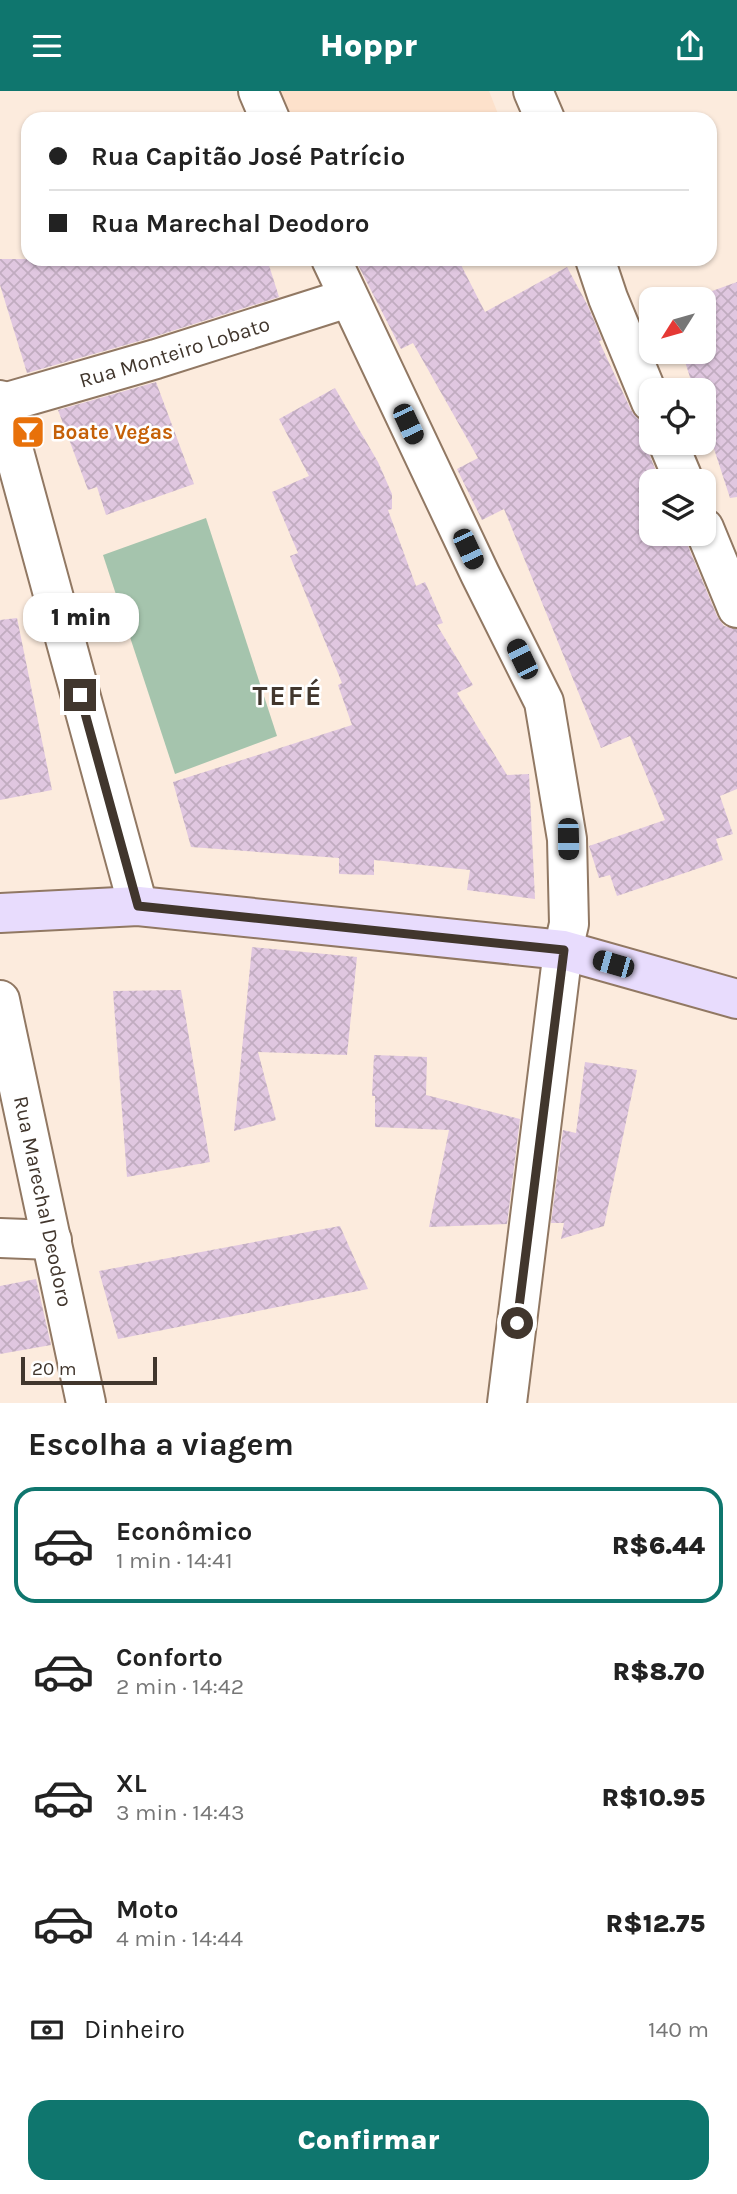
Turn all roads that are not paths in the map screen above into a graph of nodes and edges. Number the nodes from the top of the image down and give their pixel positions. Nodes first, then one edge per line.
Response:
1 (258, 91) edge
2 (533, 91) edge
3 (267, 112) edge
4 (542, 112) edge
5 (334, 266) edge
6 (597, 266) edge
7 (348, 298) junction
8 (641, 378) edge
9 (0, 403) edge
10 (711, 546) edge
11 (737, 608) edge
12 (138, 906) junction
13 (0, 913) edge
14 (564, 950) junction
15 (737, 999) edge
16 (0, 1000) edge
17 (0, 1237) edge
18 (52, 1240) junction
19 (86, 1403) edge
20 (507, 1403) edge

1 - 3 street
2 - 4 street
5 - 7 street
6 - 8 street
7 - 9 street, Rua Monteiro Lobato
7 - 14 street
9 - 12 street
10 - 11 street
12 - 13 street
12 - 14 street
14 - 15 street
14 - 20 street
16 - 18 street, Rua Marechal Deodoro
17 - 18 street
18 - 19 street, Rua Marechal Deodoro

